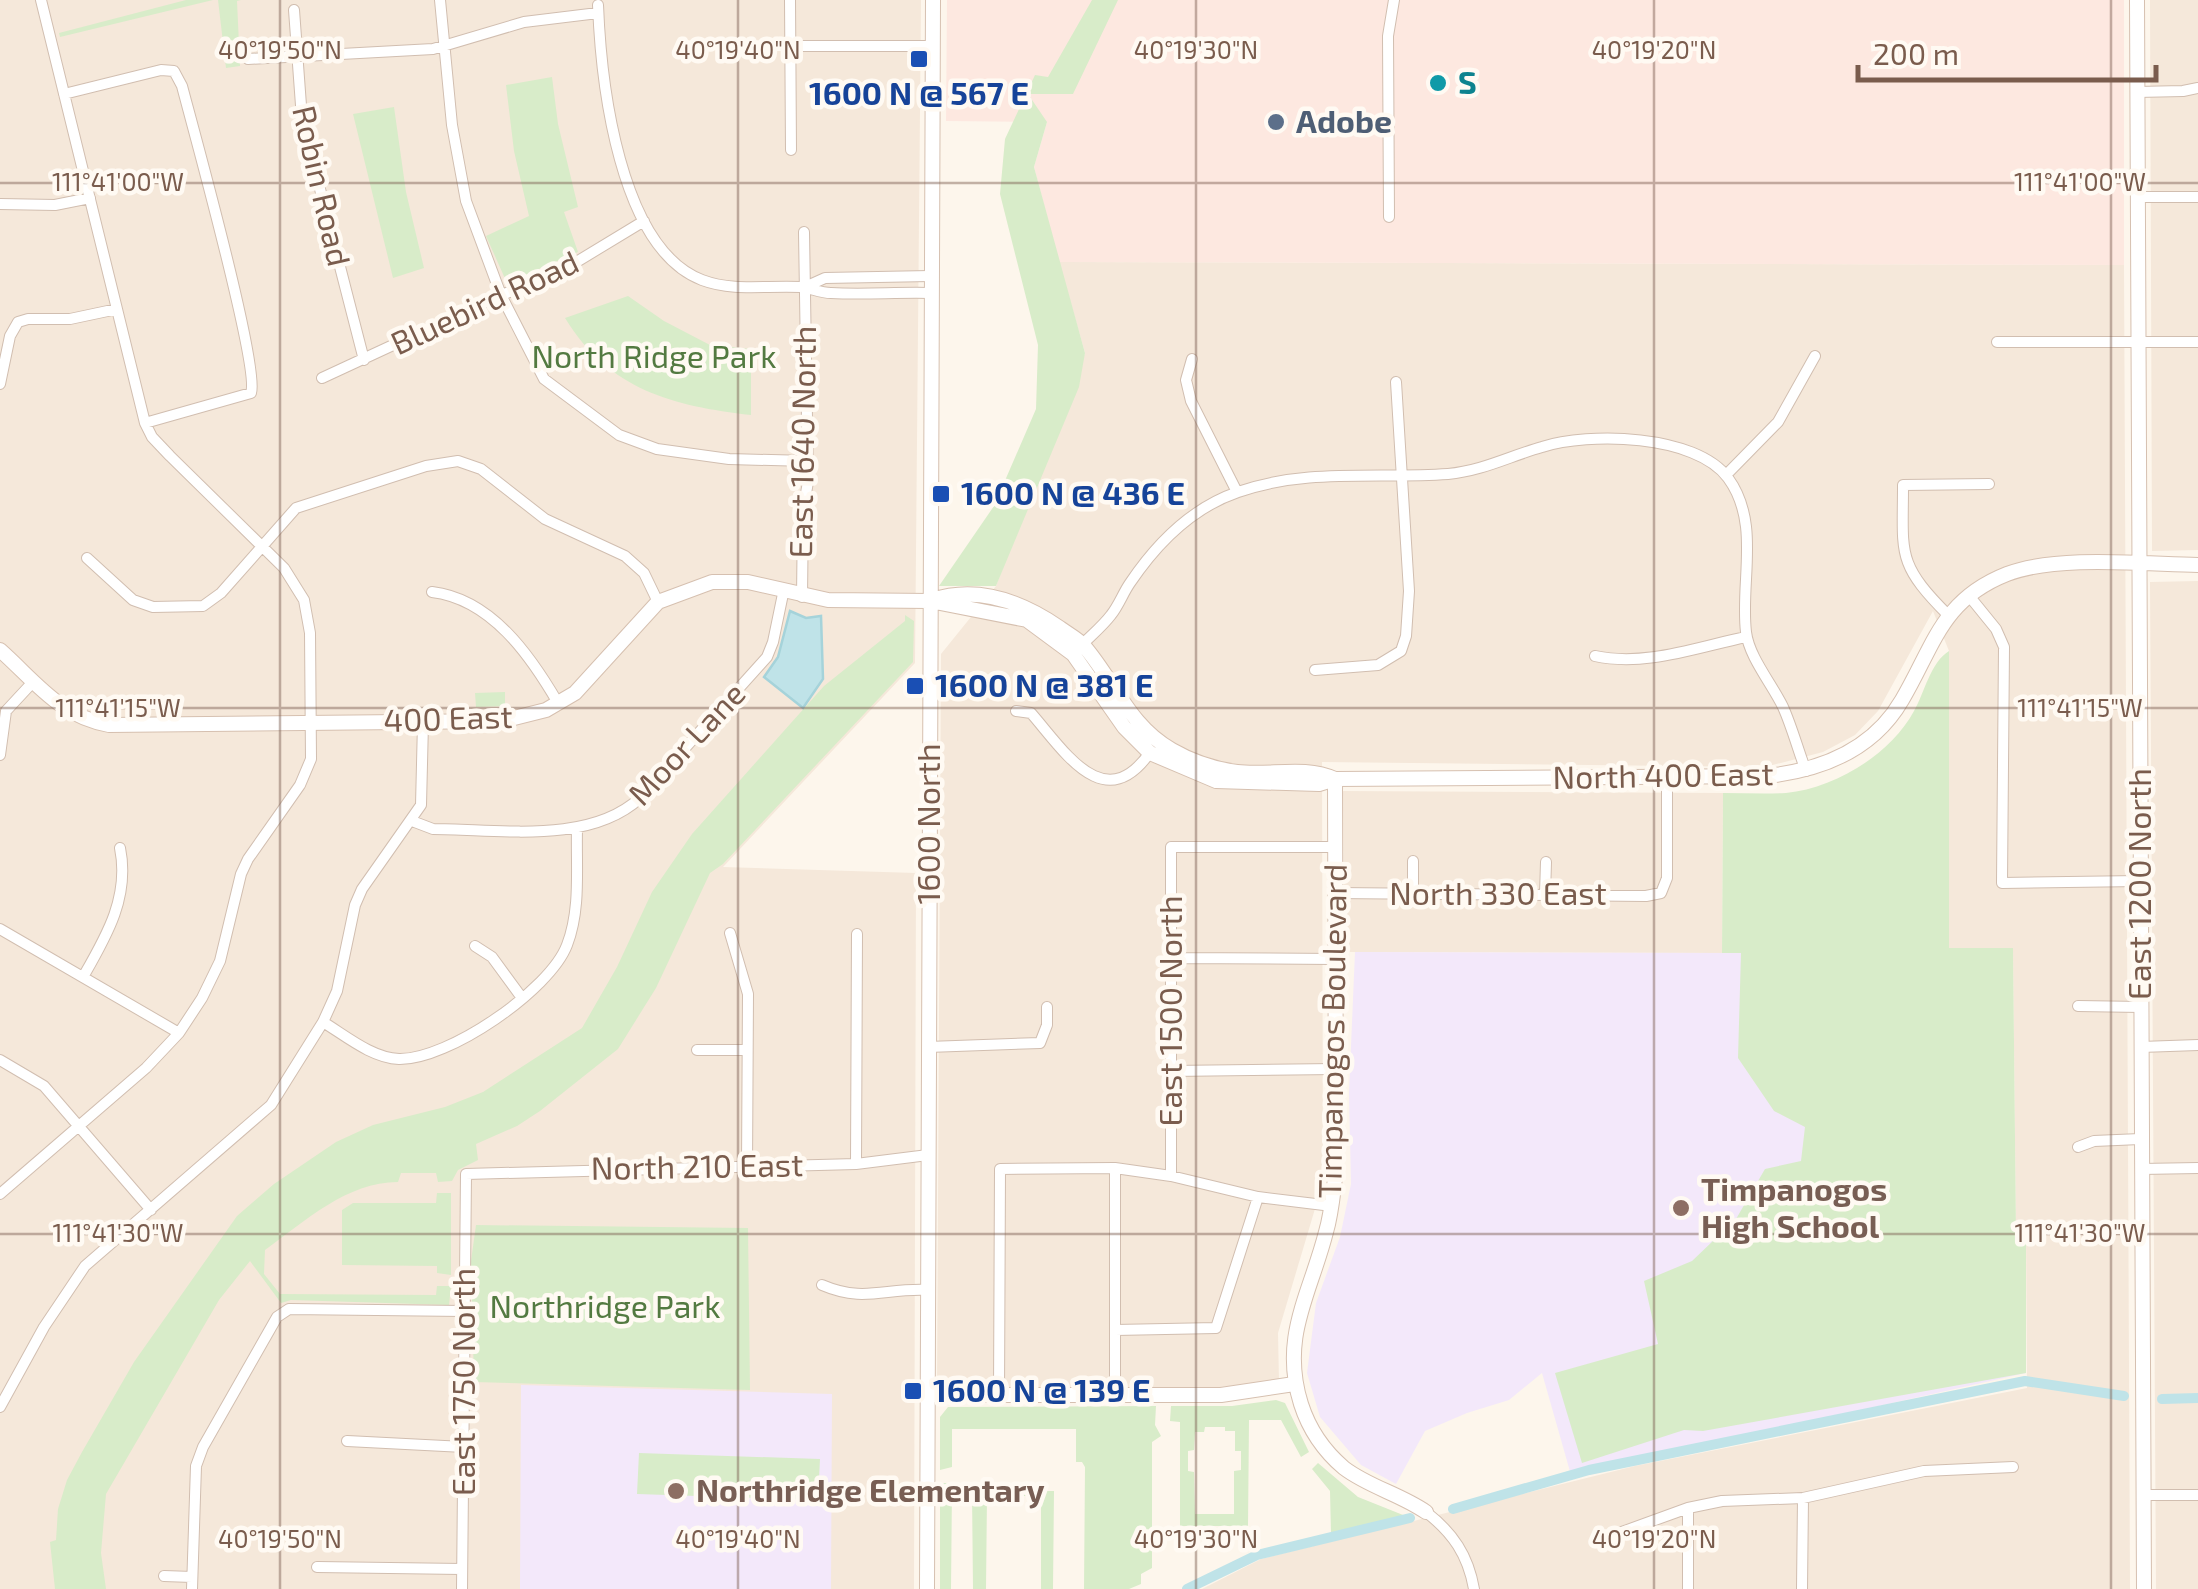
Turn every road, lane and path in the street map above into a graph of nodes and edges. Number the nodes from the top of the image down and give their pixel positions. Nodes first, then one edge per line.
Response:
1 (41, 0) edge
2 (440, 0) edge
3 (790, 0) edge
4 (932, 0) edge
5 (1394, 0) edge
6 (2137, 0) edge
7 (294, 10) dead end
8 (790, 46) junction
9 (932, 46) junction
10 (445, 47) junction
11 (296, 56) junction
12 (248, 59) dead end
13 (2198, 88) edge
14 (2138, 92) junction
15 (64, 94) junction
16 (792, 150) dead end
17 (2138, 197) junction
18 (2198, 197) edge
19 (90, 198) junction
20 (0, 204) edge
21 (1389, 217) dead end
22 (644, 221) junction
23 (804, 232) dead end
24 (930, 276) junction
25 (804, 287) junction
26 (930, 292) junction
27 (500, 295) junction
28 (116, 309) junction
29 (2138, 341) junction
30 (1997, 342) dead end
31 (2198, 342) edge
32 (1815, 356) dead end
33 (1192, 359) dead end
34 (364, 360) junction
35 (322, 378) dead end
36 (1396, 382) dead end
37 (0, 384) edge
38 (145, 423) junction
39 (808, 461) junction
40 (1403, 475) junction
41 (1726, 475) junction
42 (1990, 484) dead end
43 (1237, 492) junction
44 (262, 545) junction
45 (87, 558) dead end
46 (2139, 564) junction
47 (2198, 565) edge
48 (784, 589) junction
49 (432, 592) dead end
50 (802, 597) junction
51 (1970, 597) junction
52 (930, 601) junction
53 (658, 602) junction
54 (1948, 614) junction
55 (1746, 637) junction
56 (1078, 649) junction
57 (0, 650) edge
58 (1594, 656) dead end
59 (1315, 670) dead end
60 (32, 682) junction
61 (558, 703) junction
62 (1016, 712) dead end
63 (422, 722) junction
64 (311, 723) junction
65 (1153, 747) junction
66 (0, 755) edge
67 (1806, 771) junction
68 (1668, 777) junction
69 (1335, 779) junction
70 (412, 821) junction
71 (577, 829) junction
72 (1335, 846) junction
73 (120, 848) dead end
74 (1413, 861) dead end
75 (1546, 862) dead end
76 (2140, 880) junction
77 (1335, 893) junction
78 (1413, 894) junction
79 (1546, 894) junction
80 (0, 929) edge
81 (730, 932) dead end
82 (857, 934) dead end
83 (475, 946) dead end
84 (1171, 958) junction
85 (1336, 959) junction
86 (83, 978) junction
87 (522, 998) junction
88 (2078, 1006) dead end
89 (1047, 1007) dead end
90 (2141, 1007) junction
91 (323, 1022) junction
92 (179, 1033) junction
93 (2198, 1045) edge
94 (928, 1047) junction
95 (2141, 1047) junction
96 (697, 1050) dead end
97 (746, 1050) junction
98 (0, 1060) edge
99 (1336, 1069) junction
100 (1171, 1071) junction
101 (78, 1125) junction
102 (2140, 1139) junction
103 (2078, 1147) dead end
104 (928, 1155) junction
105 (856, 1164) junction
106 (747, 1168) junction
107 (1115, 1168) junction
108 (2141, 1168) junction
109 (2198, 1168) edge
110 (466, 1174) joint
111 (1170, 1176) junction
112 (0, 1194) edge
113 (1258, 1197) junction
114 (1332, 1206) junction
115 (151, 1210) junction
116 (822, 1285) dead end
117 (927, 1290) junction
118 (464, 1312) junction
119 (1115, 1330) junction
120 (1294, 1384) junction
121 (926, 1395) junction
122 (999, 1395) junction
123 (1115, 1395) junction
124 (0, 1407) edge
125 (347, 1441) dead end
126 (464, 1447) junction
127 (2013, 1468) dead end
128 (2143, 1495) junction
129 (2198, 1495) edge
130 (1803, 1498) junction
131 (1688, 1508) junction
132 (1426, 1512) joint
133 (1608, 1537) dead end
134 (317, 1567) dead end
135 (462, 1569) junction
136 (164, 1576) dead end
137 (192, 1583) edge
138 (462, 1589) edge
139 (928, 1589) edge
140 (1474, 1589) edge
141 (1688, 1589) edge
142 (1802, 1589) edge
143 (2144, 1589) edge

1 - 15 street
2 - 10 street
3 - 8 street
4 - 9 street, 1600 North
5 - 21 street
6 - 14 street, East 1200 North
7 - 11 street, Robin Road
8 - 9 street
8 - 16 street
9 - 24 street, 1600 North
10 - 11 street
10 - 22 street
10 - 27 street
11 - 12 street
11 - 34 street, Robin Road
13 - 14 street
14 - 17 street, East 1200 North
15 - 19 street
15 - 38 street
17 - 18 street
17 - 29 street, East 1200 North
19 - 20 street
19 - 28 street
22 - 25 street
22 - 27 street, Bluebird Road
23 - 25 street, East 1640 North
24 - 25 street
24 - 26 street, 1600 North
25 - 26 street
25 - 39 street, East 1640 North
26 - 52 street, 1600 North
27 - 34 street, Bluebird Road
27 - 39 street
28 - 37 street
28 - 38 street
29 - 30 street
29 - 31 street
29 - 46 street, East 1200 North
32 - 41 street
33 - 43 street
34 - 35 street, Bluebird Road
36 - 40 street
38 - 44 street
39 - 50 street, East 1640 North
40 - 41 street
40 - 43 street
40 - 59 street
41 - 55 street
42 - 54 street
43 - 56 street
44 - 45 street
44 - 53 street
44 - 64 street
46 - 47 street
46 - 51 street, North 400 East
46 - 76 street, East 1200 North
48 - 50 street, 400 East
48 - 53 street, 400 East
48 - 71 street, Moor Lane
49 - 61 street
50 - 52 street, 400 East
51 - 54 street, North 400 East
51 - 76 street
52 - 56 street, 400 East
52 - 94 street, 1600 North
53 - 61 street, 400 East
54 - 67 street, North 400 East
55 - 58 street
55 - 67 street
56 - 65 street, 400 East
57 - 60 street, 400 East
60 - 64 street, 400 East
60 - 66 street
61 - 63 street, 400 East
62 - 65 street
63 - 64 street, 400 East
63 - 70 street
64 - 92 street
65 - 69 street, 400 East
67 - 68 street, North 400 East
68 - 69 street, North 400 East
68 - 79 street, North 330 East
69 - 72 street, Timpanogos Boulevard
70 - 71 street, Moor Lane
70 - 91 street
71 - 87 street
72 - 77 street, Timpanogos Boulevard
72 - 84 street, East 1500 North
73 - 86 street
74 - 78 street
75 - 79 street
76 - 90 street, East 1200 North
77 - 78 street, North 330 East
77 - 85 street, Timpanogos Boulevard
78 - 79 street, North 330 East
80 - 86 street
81 - 97 street
82 - 105 street
83 - 87 street
84 - 85 street
84 - 100 street, East 1500 North
85 - 99 street, Timpanogos Boulevard
86 - 92 street
87 - 91 street
88 - 90 street
89 - 94 street
90 - 95 street, East 1200 North
91 - 115 street
92 - 101 street
93 - 95 street
94 - 104 street, 1600 North
95 - 102 street, East 1200 North
96 - 97 street
97 - 106 street
98 - 101 street
99 - 100 street
99 - 114 street, Timpanogos Boulevard
100 - 111 street, East 1500 North
101 - 112 street
101 - 115 street
102 - 103 street
102 - 108 street, East 1200 North
104 - 105 street, North 210 East
104 - 117 street, 1600 North
105 - 106 street, North 210 East
106 - 110 street, North 210 East
107 - 111 street
107 - 119 street
107 - 122 street
108 - 109 street
108 - 128 street, East 1200 North
110 - 118 street, East 1750 North
111 - 113 street
113 - 114 street
113 - 119 street
114 - 120 street, Timpanogos Boulevard
115 - 124 street
116 - 117 street
117 - 121 street, 1600 North
118 - 126 street, East 1750 North
118 - 137 street
119 - 123 street
120 - 123 street
120 - 132 street, Timpanogos Boulevard
121 - 122 street
121 - 139 street, 1600 North
122 - 123 street
125 - 126 street
126 - 135 street, East 1750 North
127 - 130 street
128 - 129 street
128 - 143 street, East 1200 North
130 - 131 street
130 - 142 street
131 - 133 street
131 - 141 street
132 - 140 street
134 - 135 street
135 - 138 street, East 1750 North
136 - 137 street

